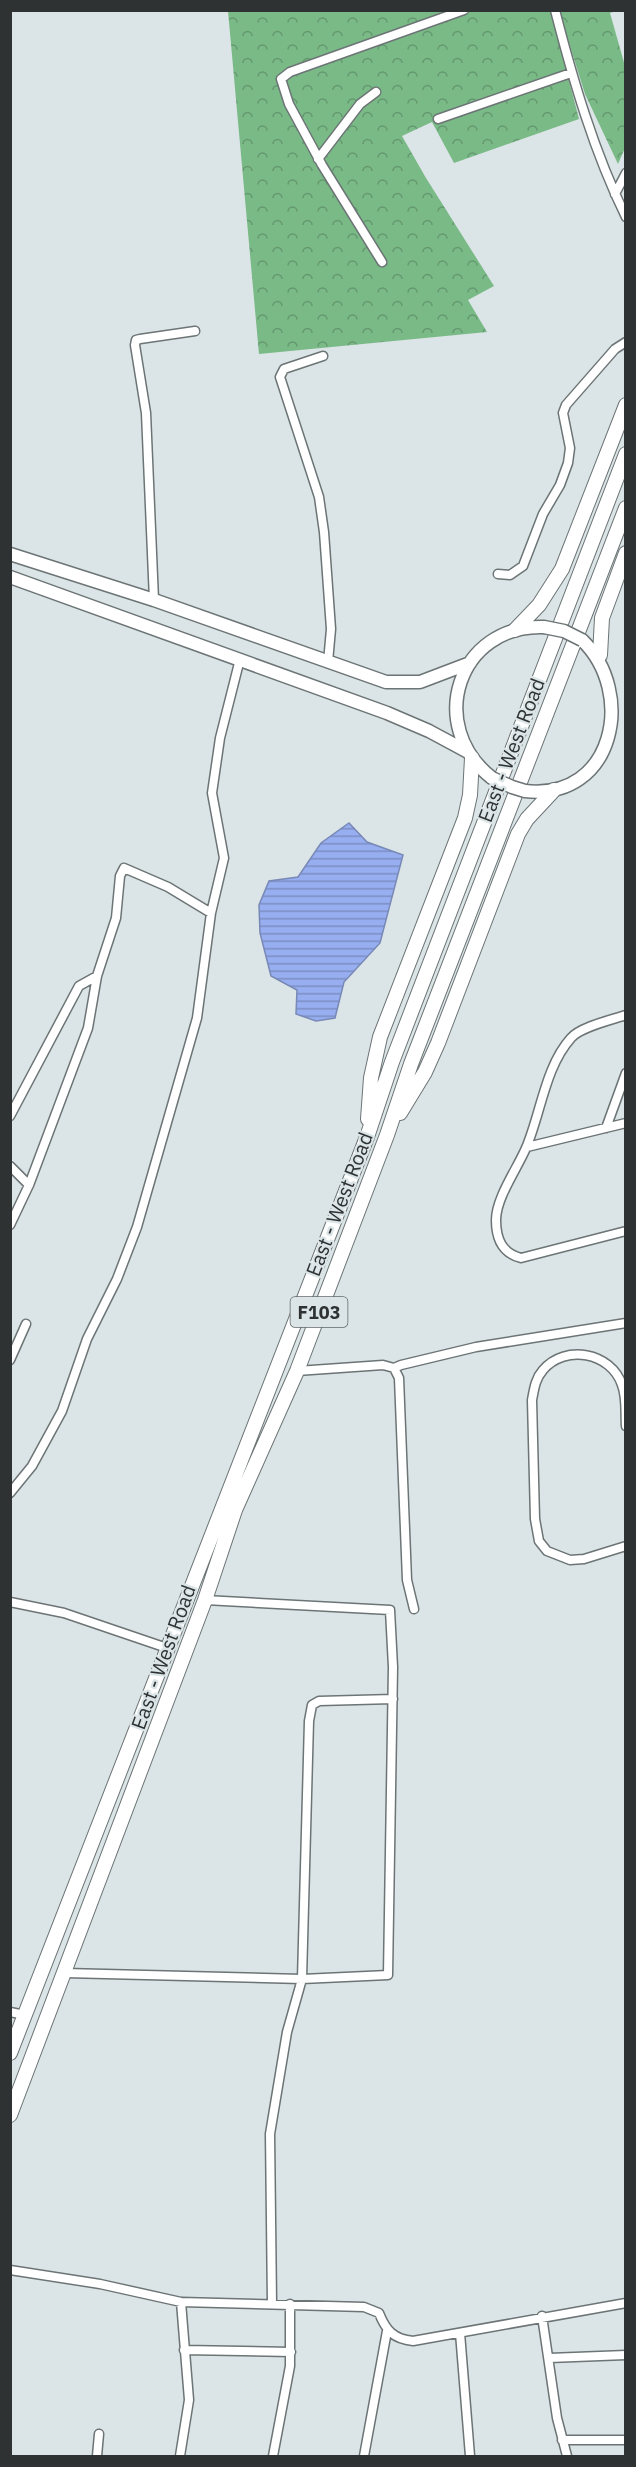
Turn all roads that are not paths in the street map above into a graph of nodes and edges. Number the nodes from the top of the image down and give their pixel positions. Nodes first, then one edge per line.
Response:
1 (464, 10) edge
2 (555, 10) edge
3 (571, 73) junction
4 (376, 92) dead end
5 (438, 119) dead end
6 (318, 159) junction
7 (626, 173) edge
8 (615, 194) junction
9 (626, 217) edge
10 (382, 262) dead end
11 (195, 331) dead end
12 (626, 342) edge
13 (323, 356) dead end
14 (626, 405) edge
15 (626, 454) edge
16 (626, 508) edge
17 (626, 553) edge
18 (10, 555) edge
19 (498, 574) dead end
20 (10, 577) edge
21 (154, 600) junction
22 (515, 630) junction
23 (600, 655) junction
24 (240, 659) junction
25 (328, 662) junction
26 (470, 663) junction
27 (470, 755) junction
28 (554, 790) junction
29 (211, 913) junction
30 (97, 976) junction
31 (626, 1015) edge
32 (626, 1073) edge
33 (10, 1116) edge
34 (626, 1123) edge
35 (606, 1128) junction
36 (387, 1135) junction
37 (367, 1137) junction
38 (527, 1147) junction
39 (10, 1166) edge
40 (29, 1185) junction
41 (10, 1225) edge
42 (626, 1231) edge
43 (626, 1323) edge
44 (26, 1324) dead end
45 (10, 1360) edge
46 (394, 1368) junction
47 (297, 1371) junction
48 (626, 1426) edge
49 (10, 1493) edge
50 (626, 1546) edge
51 (206, 1600) junction
52 (10, 1602) edge
53 (414, 1609) dead end
54 (167, 1648) junction
55 (393, 1699) junction
56 (65, 1973) junction
57 (302, 1979) junction
58 (10, 2012) edge
59 (25, 2015) junction
60 (10, 2053) edge
61 (10, 2115) edge
62 (10, 2270) edge
63 (181, 2302) junction
64 (626, 2302) edge
65 (272, 2304) junction
66 (290, 2304) junction
67 (542, 2316) junction
68 (387, 2331) junction
69 (460, 2333) junction
70 (184, 2350) junction
71 (291, 2352) junction
72 (626, 2355) edge
73 (549, 2358) junction
74 (99, 2434) dead end
75 (562, 2440) junction
76 (626, 2440) edge
77 (97, 2457) edge
78 (180, 2457) edge
79 (273, 2457) edge
80 (364, 2457) edge
81 (470, 2457) edge
82 (567, 2457) edge

1 - 6 street
2 - 3 street
3 - 5 street
3 - 8 street
4 - 6 street
6 - 10 street
7 - 8 street
8 - 9 street
11 - 21 street
12 - 19 street
13 - 25 street
14 - 22 main road
15 - 37 main road, East - West Road / F103
16 - 36 main road, East - West Road / F103
17 - 23 main road
18 - 21 main road
20 - 24 main road
21 - 25 main road
22 - 23 main road, bridge
22 - 26 main road
23 - 28 main road
24 - 27 main road
24 - 29 street
25 - 26 main road
26 - 27 main road
27 - 28 main road, bridge
27 - 37 main road
28 - 36 main road
29 - 30 street
29 - 49 street
30 - 33 street
30 - 40 street
31 - 38 street
32 - 35 street
34 - 35 street
35 - 38 street
36 - 47 main road, East - West Road / F103
37 - 54 main road, East - West Road / F103
38 - 42 street
39 - 40 street
40 - 41 street
43 - 46 street
44 - 45 street
46 - 47 street
46 - 53 street
47 - 51 main road, East - West Road / F103
48 - 50 street
51 - 55 street
51 - 56 main road, East - West Road / F103
52 - 54 street
54 - 59 main road, East - West Road / F103
55 - 57 street
55 - 57 street
56 - 57 street
56 - 61 main road, East - West Road / F103
57 - 65 street
58 - 59 street
59 - 60 main road, East - West Road / F103
62 - 63 street
63 - 65 street
63 - 70 street
64 - 67 street
65 - 66 street
66 - 68 street
66 - 71 street
67 - 69 street
67 - 73 street
68 - 69 street
68 - 80 street
69 - 81 street
70 - 71 street
70 - 78 street
71 - 79 street
72 - 73 street
73 - 75 street
74 - 77 street
75 - 76 street
75 - 82 street

